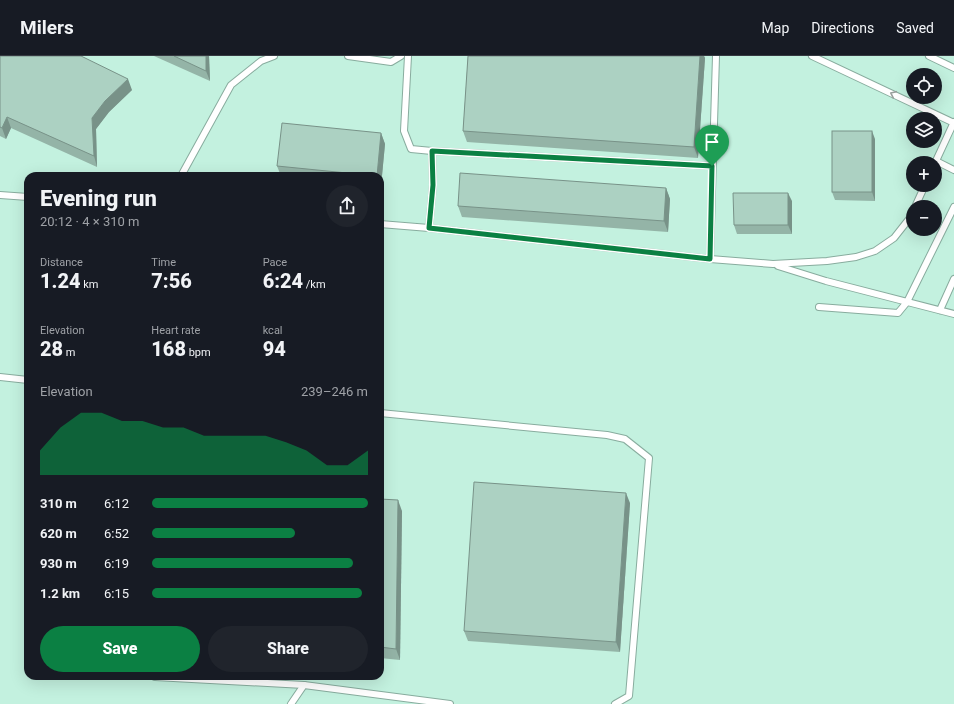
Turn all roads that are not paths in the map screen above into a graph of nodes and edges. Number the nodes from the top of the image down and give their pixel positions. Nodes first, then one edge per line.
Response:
1 (274, 56) edge
2 (348, 56) edge
3 (401, 56) edge
4 (408, 56) edge
5 (716, 56) edge
6 (812, 56) edge
7 (929, 56) edge
8 (954, 66) edge
9 (954, 122) edge
10 (432, 151) junction
11 (938, 156) edge
12 (942, 165) edge
13 (712, 166) junction
14 (954, 170) edge
15 (183, 172) edge
16 (0, 195) edge
17 (24, 197) edge
18 (954, 207) edge
19 (384, 224) edge
20 (906, 224) edge
21 (429, 228) junction
22 (710, 259) junction
23 (773, 264) junction
24 (954, 279) edge
25 (907, 302) junction
26 (819, 307) dead end
27 (940, 310) junction
28 (954, 314) edge
29 (0, 377) edge
30 (24, 380) edge
31 (384, 413) edge
32 (211, 680) edge
33 (304, 685) junction
34 (291, 704) edge
35 (450, 704) edge
36 (615, 704) edge

1 - 15 lane
2 - 3 lane
4 - 10 lane
5 - 13 lane
9 -> 6 lane
7 - 8 lane
9 - 11 lane
10 - 13 lane
10 - 21 lane
12 - 14 lane
13 - 22 lane
16 - 17 lane
18 - 25 lane
19 - 21 lane
20 - 23 lane
21 - 22 lane
22 - 23 lane
23 - 25 lane
24 - 27 lane
25 - 26 lane
25 - 27 lane
27 - 28 lane
29 - 30 lane
31 - 36 lane
32 - 33 lane
33 - 34 lane
33 - 35 lane

